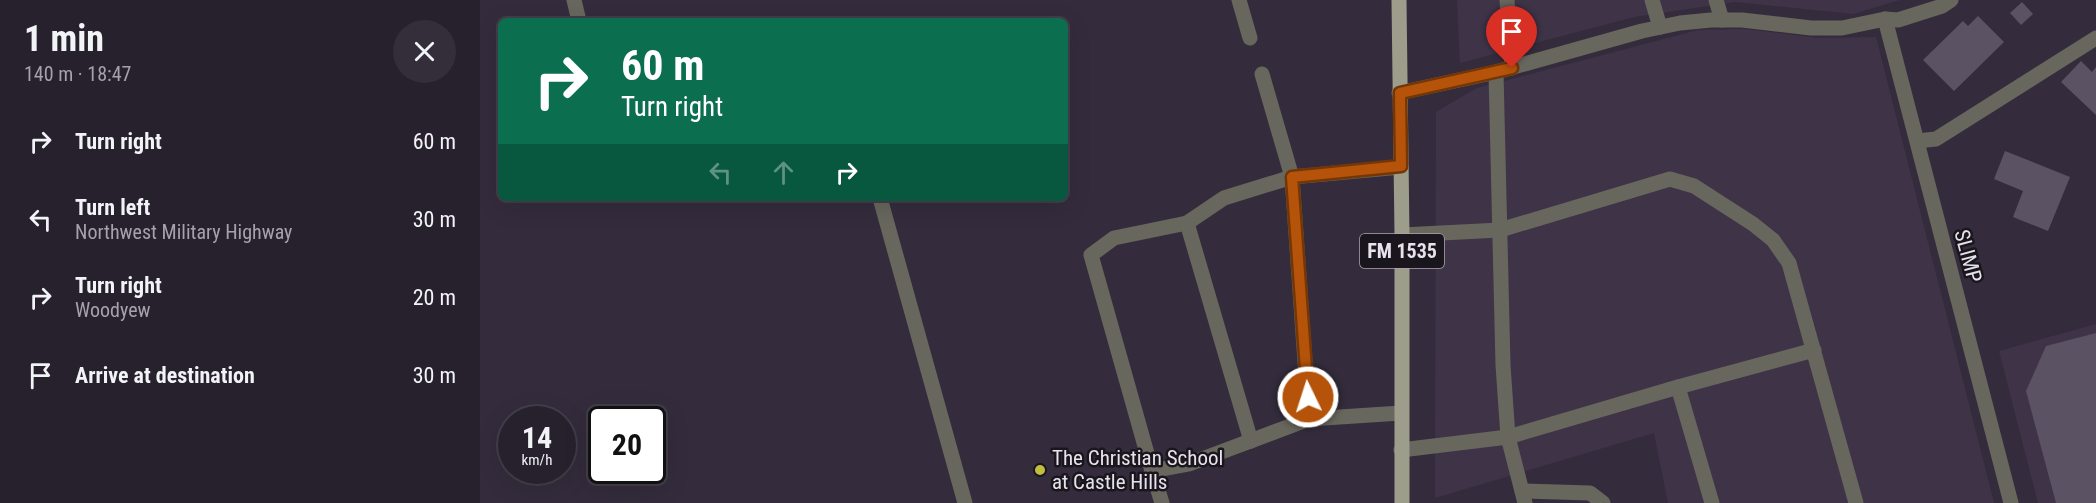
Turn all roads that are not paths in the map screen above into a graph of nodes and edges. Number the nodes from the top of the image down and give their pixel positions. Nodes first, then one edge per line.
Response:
1 (574, 0) edge
2 (1239, 0) edge
3 (1399, 0) edge
4 (1507, 0) edge
5 (1652, 0) edge
6 (1716, 0) edge
7 (1951, 0) edge
8 (578, 18) edge
9 (1722, 20) junction
10 (1885, 20) junction
11 (1660, 27) junction
12 (1251, 38) dead end
13 (2096, 38) edge
14 (1512, 68) junction
15 (1496, 72) junction
16 (1262, 74) dead end
17 (1400, 93) junction
18 (1917, 141) junction
19 (1401, 166) junction
20 (1292, 177) junction
21 (881, 201) edge
22 (1187, 223) junction
23 (1500, 230) junction
24 (1402, 235) junction
25 (1814, 350) junction
26 (1678, 387) junction
27 (1401, 413) junction
28 (1309, 419) junction
29 (1508, 437) junction
30 (1251, 441) junction
31 (1401, 450) junction
32 (1152, 471) junction
33 (1524, 497) edge
34 (965, 503) edge
35 (1162, 503) edge
36 (1402, 503) edge
37 (1602, 503) edge
38 (1712, 503) edge
39 (1856, 503) edge
40 (2011, 503) edge

1 - 8 street
2 - 12 street
3 - 17 main road, FM 1535
4 - 14 street
5 - 11 street
6 - 9 street
7 - 10 street
9 - 10 street
9 - 11 street
10 - 18 street, SLIMP
11 - 14 street
13 - 18 street
14 - 15 street
15 - 17 street
15 - 23 street
16 - 20 street
17 - 19 main road, FM 1535
18 - 40 street, SLIMP
19 - 20 street
19 - 24 main road, FM 1535
20 - 22 street
20 - 28 street
21 - 34 street
22 - 30 street
22 - 32 street
23 - 24 street
23 - 25 street
23 - 29 street
24 - 27 main road, FM 1535
25 - 26 street
25 - 39 street
26 - 29 street
26 - 38 street
27 - 28 street
27 - 31 main road, FM 1535
28 - 30 street
29 - 31 street
29 - 33 street
30 - 32 street
31 - 36 main road, FM 1535
32 - 35 street
33 - 37 street

